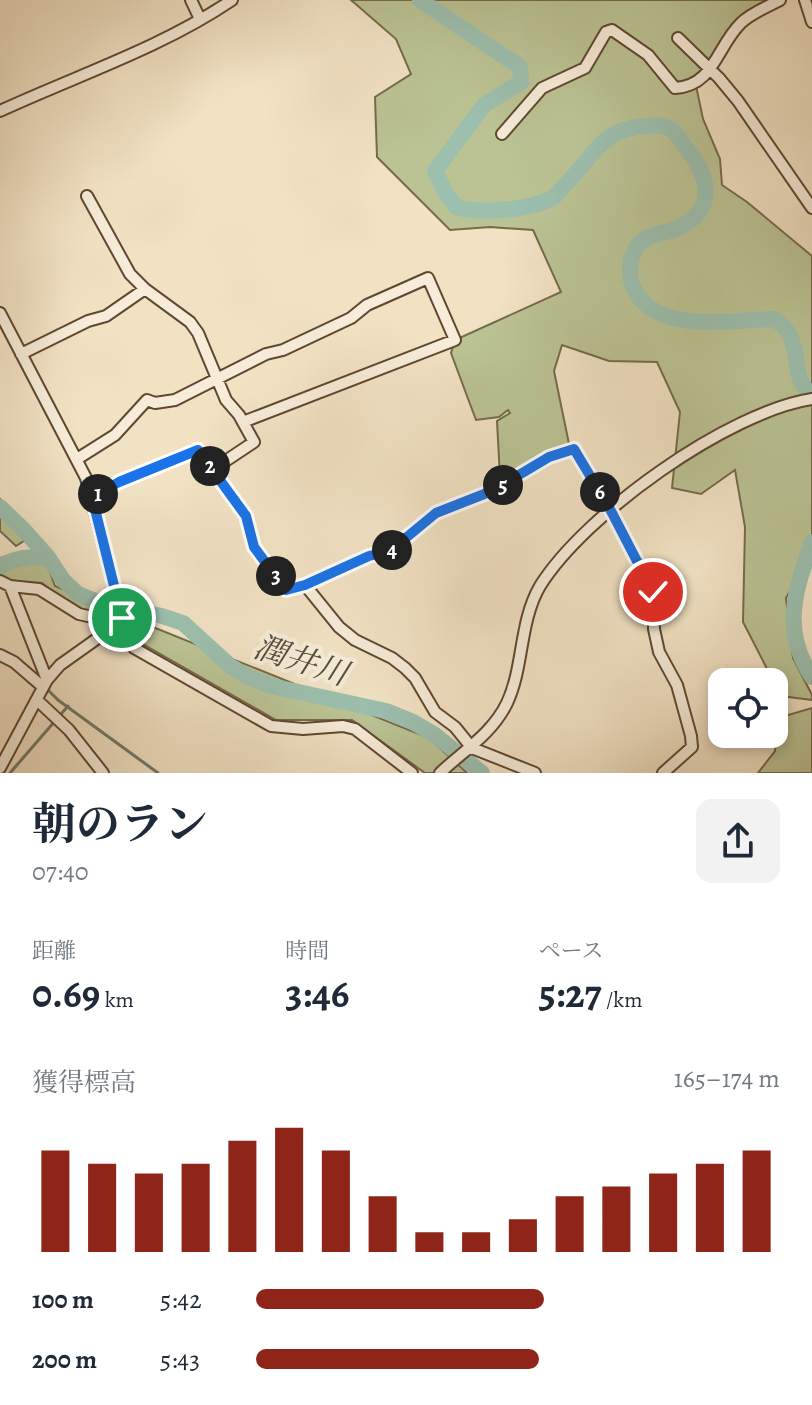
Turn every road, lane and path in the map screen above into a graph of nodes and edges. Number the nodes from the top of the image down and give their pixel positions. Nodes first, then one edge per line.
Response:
1 (191, 0) edge
2 (232, 0) edge
3 (780, 0) edge
4 (805, 0) edge
5 (200, 19) junction
6 (812, 22) edge
7 (678, 38) dead end
8 (711, 70) junction
9 (0, 111) edge
10 (502, 134) dead end
11 (87, 196) dead end
12 (812, 208) edge
13 (145, 289) junction
14 (0, 313) edge
15 (21, 354) junction
16 (216, 378) junction
17 (807, 400) edge
18 (243, 422) junction
19 (77, 459) junction
20 (212, 470) junction
21 (92, 497) junction
22 (611, 511) junction
23 (4, 583) edge
24 (305, 585) junction
25 (124, 622) junction
26 (112, 628) junction
27 (0, 655) edge
28 (45, 684) junction
29 (37, 700) junction
30 (470, 749) junction
31 (0, 768) edge
32 (103, 773) edge
33 (412, 773) edge
34 (440, 773) edge
35 (535, 773) edge
36 (663, 773) edge

1 - 5 street
2 - 5 street
3 - 8 street
4 - 6 street
5 - 9 street
7 - 8 street
8 - 10 street
8 - 12 street
11 - 13 street
13 - 15 street
13 - 16 street
14 - 15 street
15 - 19 street
16 - 18 street
16 - 18 street
16 - 19 street
17 - 22 street
18 - 20 street
19 - 21 street
20 - 21 street
20 - 24 street
21 - 25 street
22 - 24 street
22 - 30 street
22 - 36 street
23 - 26 street
23 - 28 street
24 - 30 street
25 - 26 street
25 - 33 street
26 - 28 street
27 - 28 street
28 - 29 street
29 - 31 street
29 - 32 street
30 - 34 street
30 - 35 street

